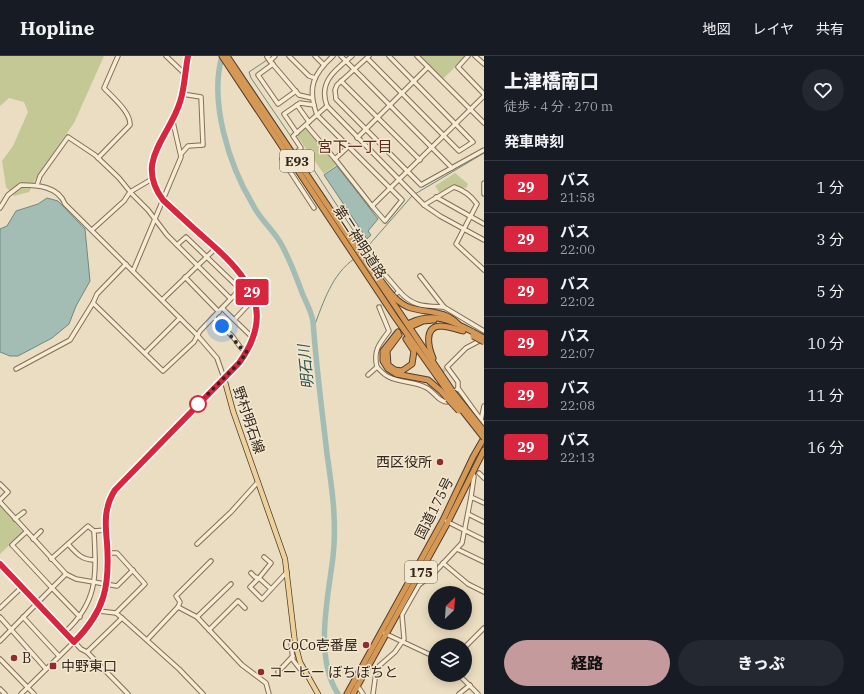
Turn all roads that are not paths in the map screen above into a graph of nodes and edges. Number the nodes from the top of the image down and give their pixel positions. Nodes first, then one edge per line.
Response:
1 (118, 56) edge
2 (166, 56) edge
3 (188, 56) edge
4 (222, 56) edge
5 (228, 56) edge
6 (269, 56) edge
7 (275, 56) edge
8 (289, 56) edge
9 (315, 56) edge
10 (333, 56) edge
11 (340, 56) edge
12 (352, 56) edge
13 (389, 56) edge
14 (418, 56) edge
15 (468, 56) edge
16 (476, 56) edge
17 (368, 57) edge
18 (346, 61) junction
19 (272, 62) junction
20 (484, 64) edge
21 (324, 65) junction
22 (428, 67) junction
23 (354, 69) junction
24 (185, 74) junction
25 (315, 78) junction
26 (341, 81) junction
27 (414, 81) junction
28 (244, 85) junction
29 (296, 91) junction
30 (402, 93) junction
31 (182, 94) junction
32 (484, 95) edge
33 (312, 98) junction
34 (297, 105) junction
35 (314, 105) junction
36 (390, 105) junction
37 (326, 106) junction
38 (471, 110) junction
39 (317, 114) junction
40 (377, 118) junction
41 (173, 122) junction
42 (307, 123) junction
43 (484, 123) edge
44 (456, 124) junction
45 (365, 129) junction
46 (297, 133) junction
47 (444, 136) junction
48 (357, 138) junction
49 (349, 146) junction
50 (432, 148) junction
51 (484, 150) edge
52 (298, 151) dead end
53 (180, 155) junction
54 (98, 158) junction
55 (282, 159) dead end
56 (335, 159) junction
57 (420, 160) junction
58 (452, 168) junction
59 (407, 172) junction
60 (444, 173) junction
61 (446, 178) dead end
62 (152, 179) junction
63 (398, 179) junction
64 (484, 183) edge
65 (37, 185) junction
66 (389, 188) junction
67 (130, 192) junction
68 (484, 194) edge
69 (436, 197) junction
70 (163, 200) junction
71 (424, 205) junction
72 (372, 206) junction
73 (0, 208) edge
74 (314, 208) dead end
75 (470, 217) junction
76 (154, 218) junction
77 (484, 224) edge
78 (464, 229) junction
79 (92, 230) junction
80 (484, 240) edge
81 (348, 241) junction
82 (177, 245) junction
83 (216, 248) junction
84 (368, 255) dead end
85 (206, 257) junction
86 (364, 263) junction
87 (126, 264) junction
88 (198, 265) junction
89 (484, 270) edge
90 (133, 271) junction
91 (420, 276) dead end
92 (185, 277) junction
93 (247, 282) junction
94 (238, 291) junction
95 (230, 298) junction
96 (162, 300) junction
97 (93, 303) junction
98 (379, 307) dead end
99 (444, 307) junction
100 (222, 308) junction
101 (219, 312) junction
102 (395, 317) junction
103 (180, 318) junction
104 (214, 318) junction
105 (235, 319) junction
106 (458, 324) junction
107 (463, 331) junction
108 (484, 331) edge
109 (473, 334) junction
110 (198, 336) junction
111 (484, 337) edge
112 (253, 338) junction
113 (484, 342) edge
114 (247, 352) junction
115 (145, 353) junction
116 (435, 365) junction
117 (377, 367) junction
118 (16, 369) dead end
119 (368, 375) dead end
120 (224, 378) junction
121 (458, 388) junction
122 (451, 396) junction
123 (484, 406) edge
124 (481, 420) junction
125 (484, 424) edge
126 (484, 431) edge
127 (484, 438) edge
128 (484, 450) edge
129 (472, 472) junction
130 (479, 473) dead end
131 (484, 478) edge
132 (258, 482) junction
133 (0, 484) edge
134 (471, 497) junction
135 (0, 501) edge
136 (484, 503) edge
137 (24, 512) dead end
138 (468, 514) junction
139 (15, 519) junction
140 (446, 521) junction
141 (484, 522) edge
142 (106, 530) junction
143 (464, 530) junction
144 (42, 531) dead end
145 (94, 531) junction
146 (26, 532) junction
147 (33, 539) junction
148 (484, 540) edge
149 (68, 544) junction
150 (197, 544) dead end
151 (457, 549) junction
152 (108, 553) junction
153 (264, 557) dead end
154 (52, 559) junction
155 (96, 560) junction
156 (211, 561) dead end
157 (484, 562) edge
158 (443, 563) junction
159 (0, 564) edge
160 (133, 570) junction
161 (287, 572) junction
162 (251, 573) dead end
163 (66, 574) junction
164 (418, 576) junction
165 (258, 578) junction
166 (424, 581) junction
167 (94, 582) junction
168 (231, 584) dead end
169 (108, 585) junction
170 (22, 587) junction
171 (52, 588) junction
172 (270, 588) junction
173 (484, 592) edge
174 (37, 603) junction
175 (405, 605) junction
176 (178, 607) junction
177 (0, 608) edge
178 (244, 608) dead end
179 (99, 611) junction
180 (116, 613) junction
181 (0, 617) edge
182 (22, 617) junction
183 (80, 617) junction
184 (197, 617) junction
185 (122, 618) junction
186 (484, 628) edge
187 (12, 630) junction
188 (209, 630) junction
189 (65, 632) junction
190 (381, 632) junction
191 (387, 635) junction
192 (147, 640) junction
193 (472, 640) edge
194 (0, 641) edge
195 (74, 642) junction
196 (295, 642) junction
197 (402, 642) junction
198 (87, 652) junction
199 (428, 654) edge
200 (59, 656) junction
201 (292, 656) junction
202 (0, 659) edge
203 (46, 669) junction
204 (304, 669) junction
205 (278, 672) dead end
206 (354, 681) junction
207 (467, 682) edge
208 (470, 685) junction
209 (358, 686) junction
210 (28, 688) junction
211 (0, 689) edge
212 (351, 692) edge
213 (5, 694) edge
214 (21, 694) edge
215 (34, 694) edge
216 (128, 694) edge
217 (203, 694) edge
218 (269, 694) edge
219 (318, 694) edge
220 (363, 694) edge
221 (373, 694) edge
222 (459, 694) edge
223 (478, 694) edge

1 - 54 street
2 - 24 street
3 - 24 main road, 野村明石線
4 - 28 highway, 第二神明道路 / E93
5 - 28 highway, 第二神明道路 / E93
6 - 19 street
7 - 19 street
8 - 25 street
9 - 21 street
10 - 21 street
11 - 18 street
12 - 18 street
13 - 27 street
14 - 22 street
15 - 32 street
16 - 20 street
17 - 23 street
17 - 30 street
18 - 23 street
18 - 37 street
19 - 29 street
19 - 29 street
21 - 25 street
22 - 27 street
22 - 38 street
23 - 26 street
23 - 36 street
24 - 31 main road, 野村明石線
25 - 33 street
26 - 40 street
26 - 45 street
27 - 30 street
27 - 44 street
28 - 81 highway, 第二神明道路 / E93
29 - 33 street
30 - 36 street
30 - 47 street
31 - 41 main road, 野村明石線
31 - 53 street
32 - 38 street
33 - 35 street
34 - 35 street
34 - 42 street
34 - 46 street
35 - 39 street
36 - 40 street
36 - 50 street
37 - 39 street
37 - 48 street
38 - 43 street
38 - 44 street
39 - 42 street
39 - 49 street
40 - 45 street
40 - 57 street
41 - 53 street
41 - 62 main road, 野村明石線
42 - 46 street
42 - 56 street
44 - 47 street
44 - 47 street
45 - 48 street
45 - 59 street
46 - 52 street
47 - 50 street
48 - 63 street
49 - 56 street
49 - 66 street
50 - 57 street
50 - 58 street
51 - 58 street
53 - 70 street
54 - 65 street
54 - 67 street
55 - 74 street
56 - 72 street
57 - 59 street
58 - 60 street
59 - 60 street
59 - 63 street
60 - 61 street
62 - 67 street
62 - 70 main road, 野村明石線
63 - 66 street
63 - 71 street
64 - 68 street
65 - 73 street
65 - 79 street
66 - 72 street
66 - 72 street
67 - 76 street
67 - 79 street
69 - 71 street
69 - 75 street
69 - 75 street
70 - 76 street
70 - 83 main road, 野村明石線
71 - 78 street
75 - 77 street
75 - 78 street
76 - 82 street
76 - 90 street
78 - 80 street
78 - 89 street
79 - 87 street
81 - 86 highway, 第二神明道路 / E93
81 - 86 highway, 第二神明道路 / E93
82 - 85 street
82 - 88 street
83 - 85 street
83 - 93 main road, 野村明石線
84 - 99 street
85 - 88 street
85 - 94 street
86 - 102 highway, 第二神明道路 / E93
86 - 106 highway
86 - 116 highway, 第二神明道路 / E93
87 - 90 street
87 - 97 street
88 - 92 street
88 - 95 street
90 - 96 street
91 - 99 street
92 - 96 street
92 - 101 street
93 - 94 street
93 - 112 main road, 野村明石線
94 - 95 street
94 - 105 street
95 - 100 street
96 - 103 street
97 - 115 street
97 - 118 street
98 - 117 street
99 - 108 street
100 - 101 street
100 - 105 street
101 - 104 street
102 - 122 highway, 第二神明道路 / E93
102 - 122 highway
103 - 110 street
103 - 115 street
104 - 110 street
104 - 114 street
105 - 112 street
106 - 107 highway
106 - 109 highway
107 - 109 highway
107 - 116 highway
109 - 111 highway, bridge
109 - 113 highway, bridge
110 - 115 street
110 - 120 street
111 - 121 street
112 - 114 main road, 野村明石線
114 - 120 main road, 野村明石線
116 - 122 highway, 第二神明道路 / E93
117 - 119 street
117 - 121 street
120 - 132 main road, 野村明石線
120 - 142 street
121 - 124 street
122 - 126 highway, 第二神明道路 / E93, bridge
122 - 127 highway, bridge
123 - 124 street
124 - 125 street
127 - 140 highway, 国道175号 / 175
128 - 129 highway, 国道175号 / 175
129 - 134 street
129 - 140 highway, 国道175号 / 175
130 - 131 street
132 - 150 street
132 - 161 main road, 野村明石線
133 - 135 street
134 - 136 street
134 - 138 street
135 - 139 street
137 - 139 street
138 - 141 street
138 - 143 street
139 - 146 street
140 - 143 street
140 - 164 highway, 国道175号 / 175
140 - 190 highway, 国道175号 / 175
142 - 145 street
142 - 152 street
143 - 148 street
143 - 151 street
144 - 147 street
145 - 149 street
145 - 155 street
146 - 147 street
146 - 171 street
147 - 154 street
149 - 154 street
149 - 155 street
151 - 157 street
151 - 158 street
152 - 160 street
152 - 169 street
153 - 165 street
154 - 163 street
155 - 167 street
156 - 176 street
158 - 166 street
158 - 173 street
159 - 170 street
160 - 169 street
160 - 180 street
161 - 172 street
161 - 196 main road, 野村明石線
162 - 165 street
163 - 167 street
163 - 171 street
164 - 166 street
164 - 175 highway, 国道175号 / 175
165 - 172 street
165 - 172 street
166 - 175 street
167 - 169 street
167 - 183 street
168 - 184 street
169 - 179 street
170 - 174 street
170 - 177 street
171 - 174 street
171 - 183 street
174 - 182 street
174 - 189 street
175 - 191 highway, 国道175号 / 175
175 - 197 street
176 - 184 street
176 - 192 street
178 - 188 street
179 - 180 street
179 - 195 street
180 - 185 street
181 - 187 street
182 - 187 street
182 - 200 street
183 - 189 street
184 - 188 street
185 - 192 street
185 - 198 street
186 - 193 street
187 - 194 street
187 - 203 street
188 - 218 street
189 - 195 street
190 - 191 street
190 - 206 highway, 国道175号 / 175
191 - 197 street
191 - 209 highway, 国道175号 / 175
192 - 217 street
195 - 198 street
195 - 200 street
196 - 201 street
196 - 204 main road, 野村明石線
197 - 199 street
197 - 221 street
198 - 216 street
200 - 203 street
201 - 204 street
201 - 205 street
202 - 210 street
203 - 210 street
204 - 219 main road, 野村明石線
206 - 209 street
206 - 212 highway, 国道175号 / 175
207 - 208 street
208 - 222 street
208 - 223 street
209 - 212 highway, 国道175号 / 175
209 - 220 street
210 - 214 street
210 - 215 street
211 - 213 street

